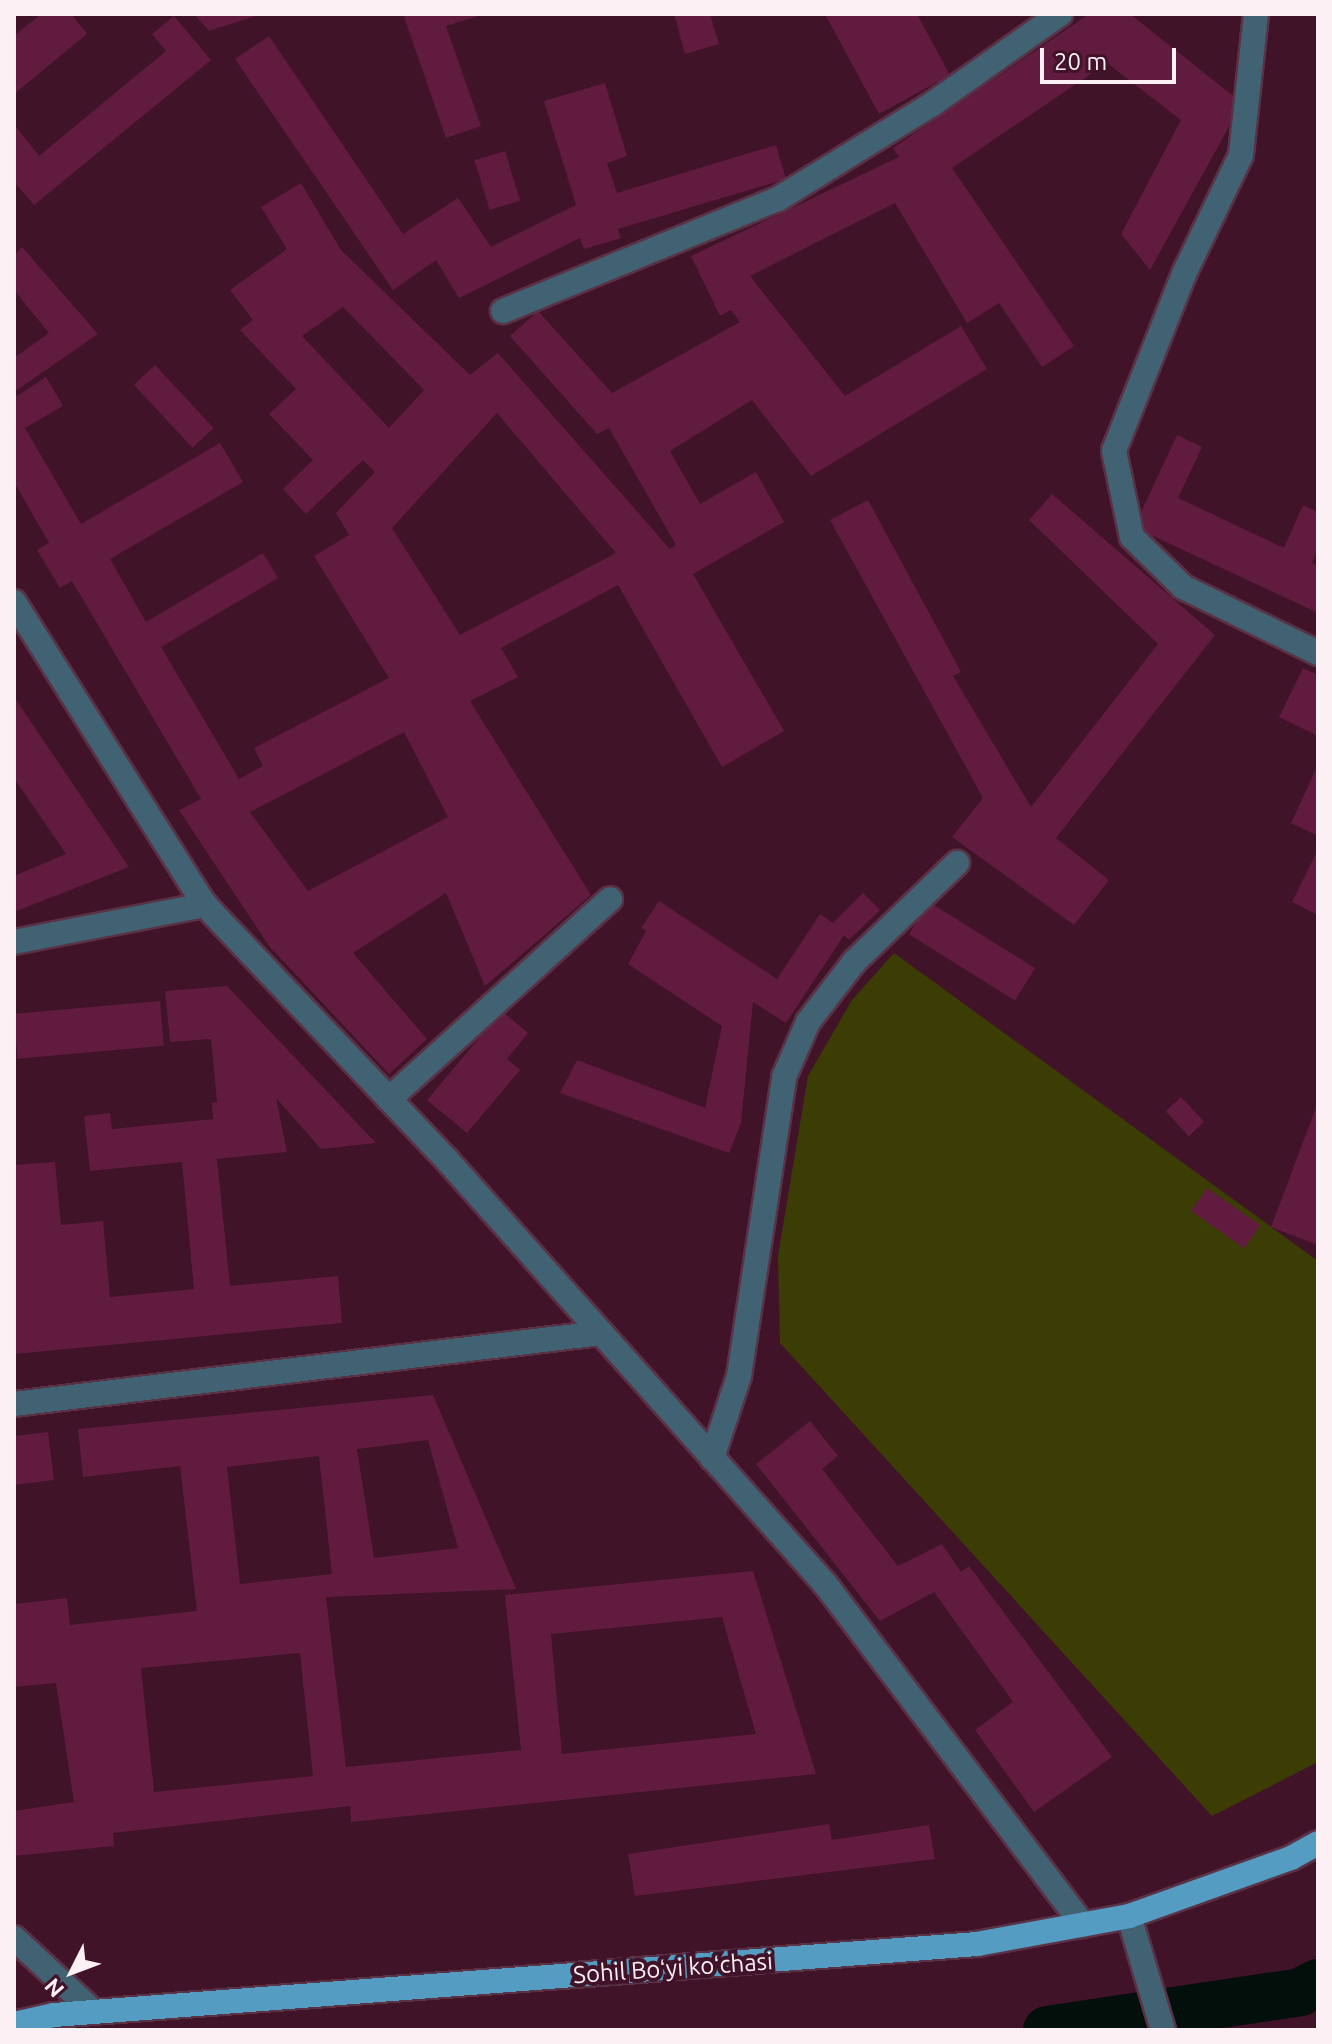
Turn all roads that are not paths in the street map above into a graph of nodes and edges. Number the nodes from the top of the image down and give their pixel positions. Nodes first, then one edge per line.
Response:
1 (1060, 14) edge
2 (1256, 14) edge
3 (503, 311) dead end
4 (14, 602) edge
5 (1318, 653) edge
6 (957, 863) dead end
7 (610, 899) dead end
8 (205, 905) junction
9 (14, 942) edge
10 (389, 1099) junction
11 (601, 1333) junction
12 (14, 1404) edge
13 (712, 1458) junction
14 (1318, 1843) edge
15 (1129, 1916) junction
16 (1083, 1925) junction
17 (14, 1938) edge
18 (94, 2012) junction
19 (14, 2024) edge
20 (1163, 2030) edge

1 - 3 street
2 - 5 street
4 - 8 street
6 - 13 street
7 - 10 street
8 - 9 street
8 - 10 street
10 - 11 street
11 - 12 street
11 - 13 street
13 - 16 street
14 - 15 main road, Sohil Boʻyi koʻchasi
15 - 16 main road, Sohil Boʻyi koʻchasi
15 - 20 street
16 - 18 main road, Sohil Boʻyi koʻchasi
17 - 18 street
18 - 19 main road, Sohil Boʻyi koʻchasi

